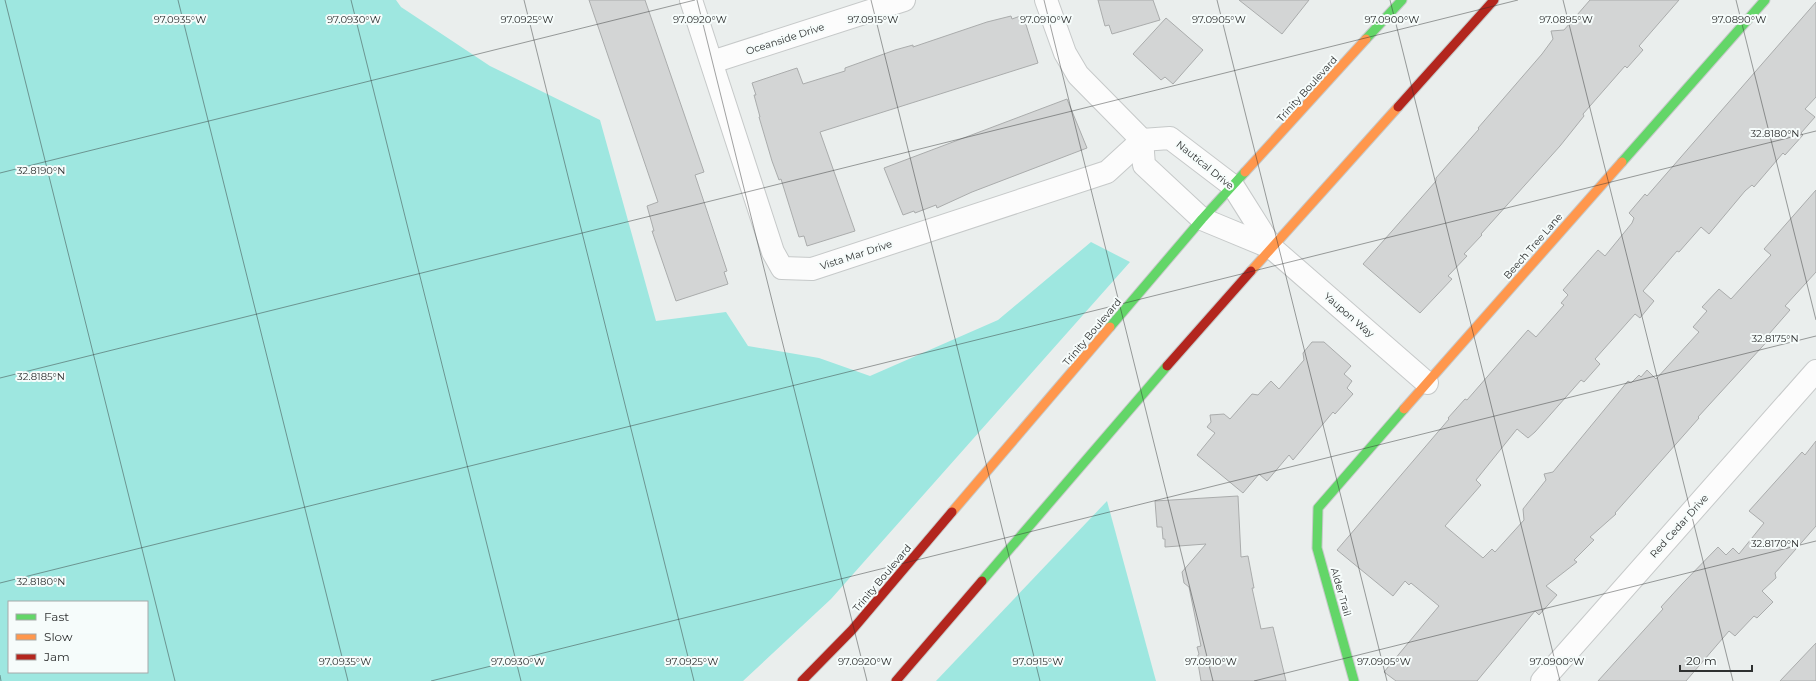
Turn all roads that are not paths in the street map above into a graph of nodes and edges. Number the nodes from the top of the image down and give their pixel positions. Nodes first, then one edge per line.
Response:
1 (691, 0) edge
2 (904, 0) edge
3 (1046, 0) edge
4 (1402, 0) edge
5 (1494, 0) edge
6 (1765, 0) edge
7 (712, 62) junction
8 (1142, 140) junction
9 (1233, 186) junction
10 (1202, 219) junction
11 (1272, 248) junction
12 (1816, 371) edge
13 (1427, 383) junction
14 (1318, 508) joint
15 (802, 681) edge
16 (896, 681) edge
17 (1354, 681) edge
18 (1542, 681) edge

1 - 7 street, Vista Mar Drive
2 - 7 street, Oceanside Drive
3 - 8 street
4 - 9 main road, Trinity Boulevard
5 - 11 main road
6 - 13 main road, Beech Tree Lane
7 - 8 street, Vista Mar Drive
8 - 9 street, Nautical Drive
8 - 10 street
9 - 10 main road, Trinity Boulevard
9 - 11 street, Nautical Drive
10 - 11 street
10 - 15 main road, Trinity Boulevard
11 - 13 street, Yaupon Way
11 - 16 main road
12 - 18 street, Red Cedar Drive
13 - 14 main road, Beech Tree Lane
14 - 17 main road, Alder Trail

